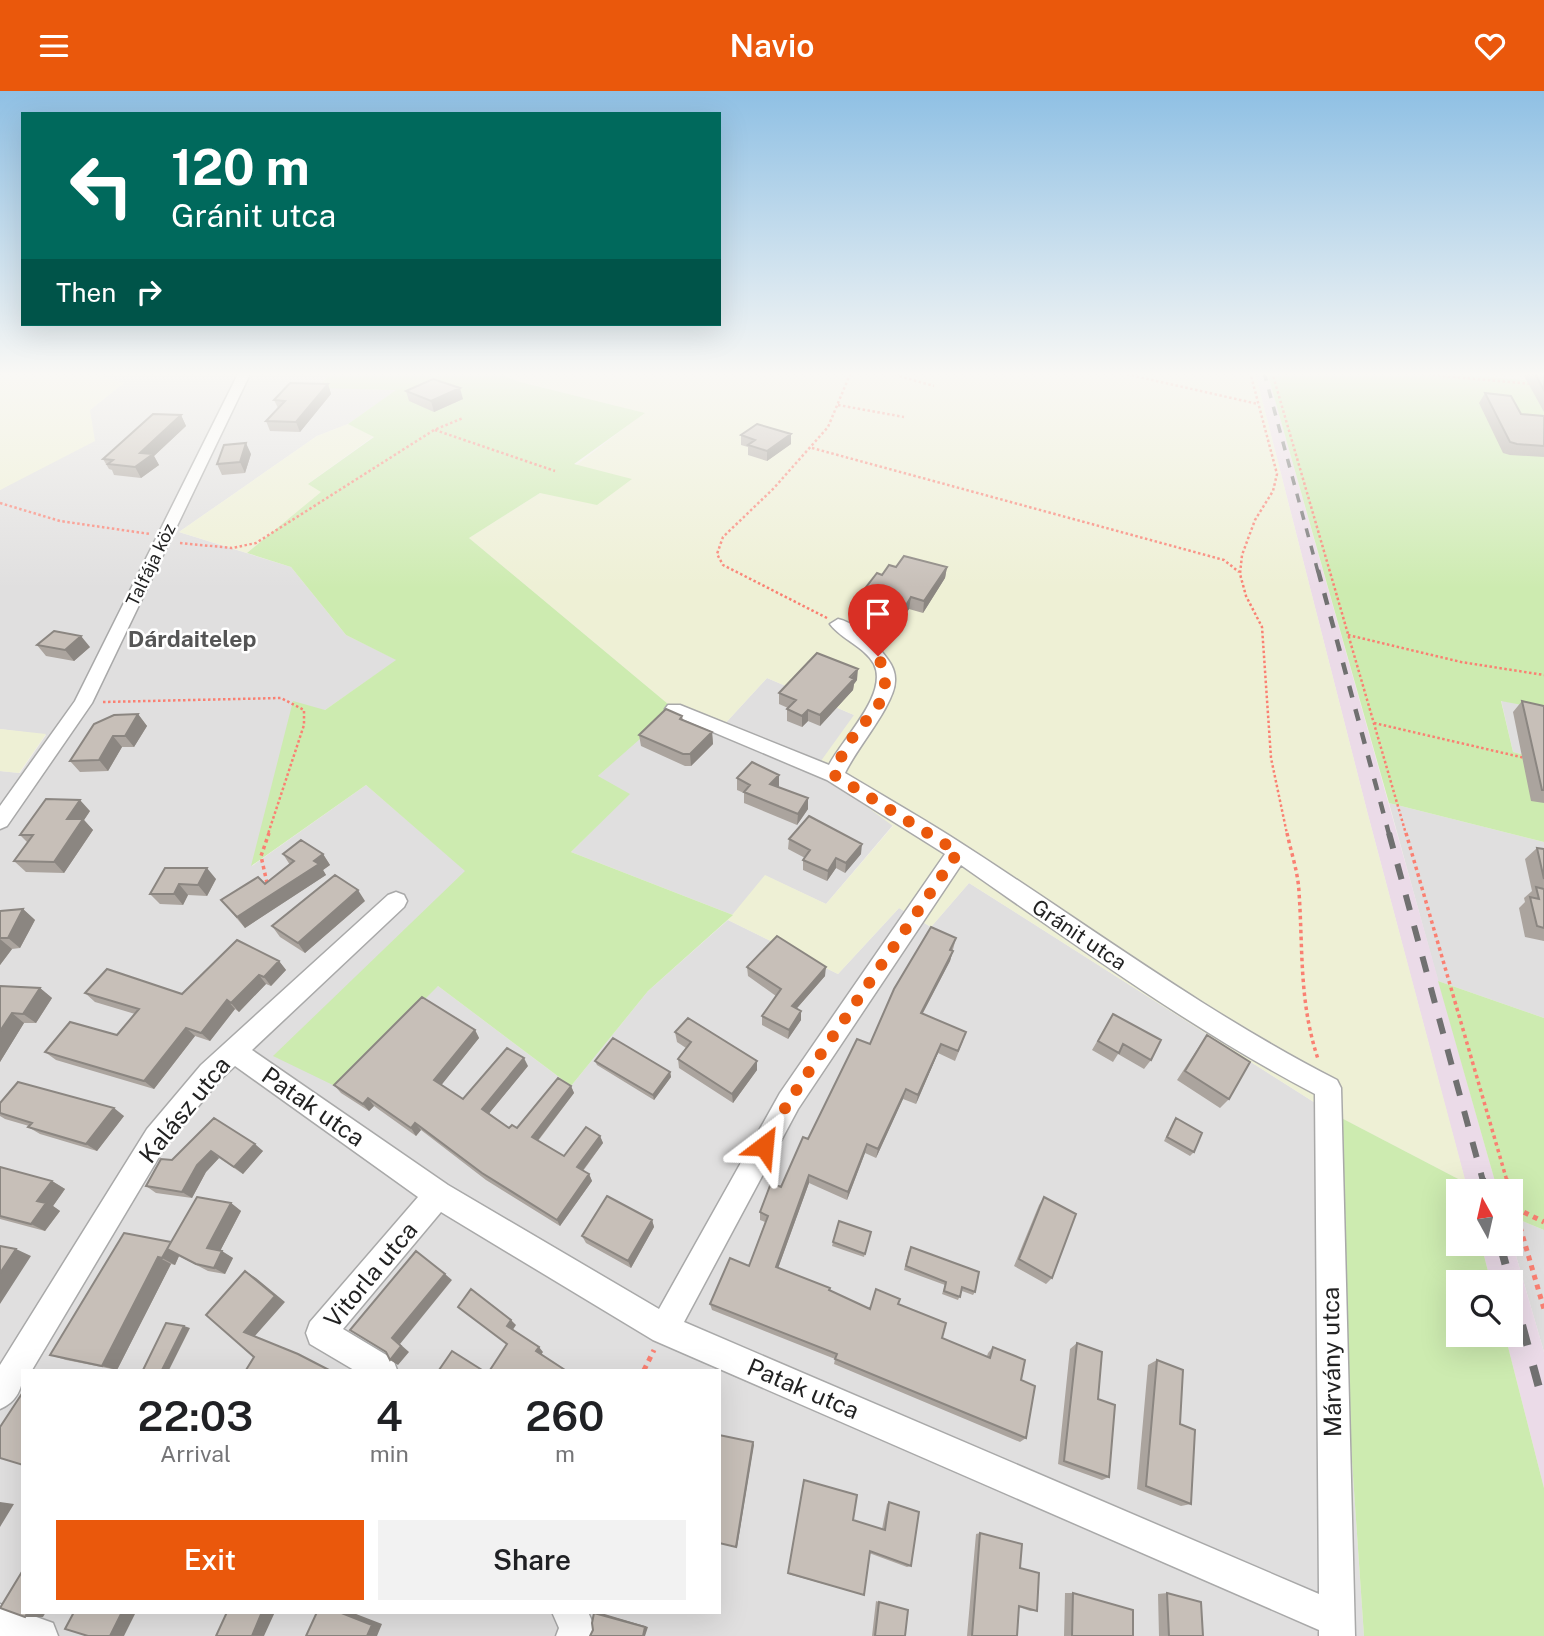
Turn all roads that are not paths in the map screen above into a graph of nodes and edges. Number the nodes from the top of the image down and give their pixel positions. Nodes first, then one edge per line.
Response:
1 (210, 444) edge
2 (838, 624) road end
3 (674, 709) edge
4 (834, 775) junction
5 (0, 821) edge
6 (958, 852) junction
7 (396, 901) dead end
8 (234, 1051) junction
9 (1328, 1088) joint
10 (438, 1195) junction
11 (664, 1329) junction
12 (380, 1369) edge
13 (0, 1394) edge
14 (571, 1614) edge
15 (0, 1622) edge
16 (1337, 1627) edge
17 (40, 1636) edge
18 (575, 1636) edge

1 - 5 street, Talfája köz
2 - 4 street
3 - 4 street, Gránit utca
4 - 6 street, Gránit utca
6 - 9 street, Gránit utca
6 - 11 street
7 - 8 street, Kalász utca
8 - 10 street, Patak utca
8 - 13 street, Kalász utca
9 - 16 street, Márvány utca
10 - 11 street, Patak utca
10 - 12 street, Vitorla utca
11 - 16 street, Patak utca
14 - 18 street
15 - 17 street

